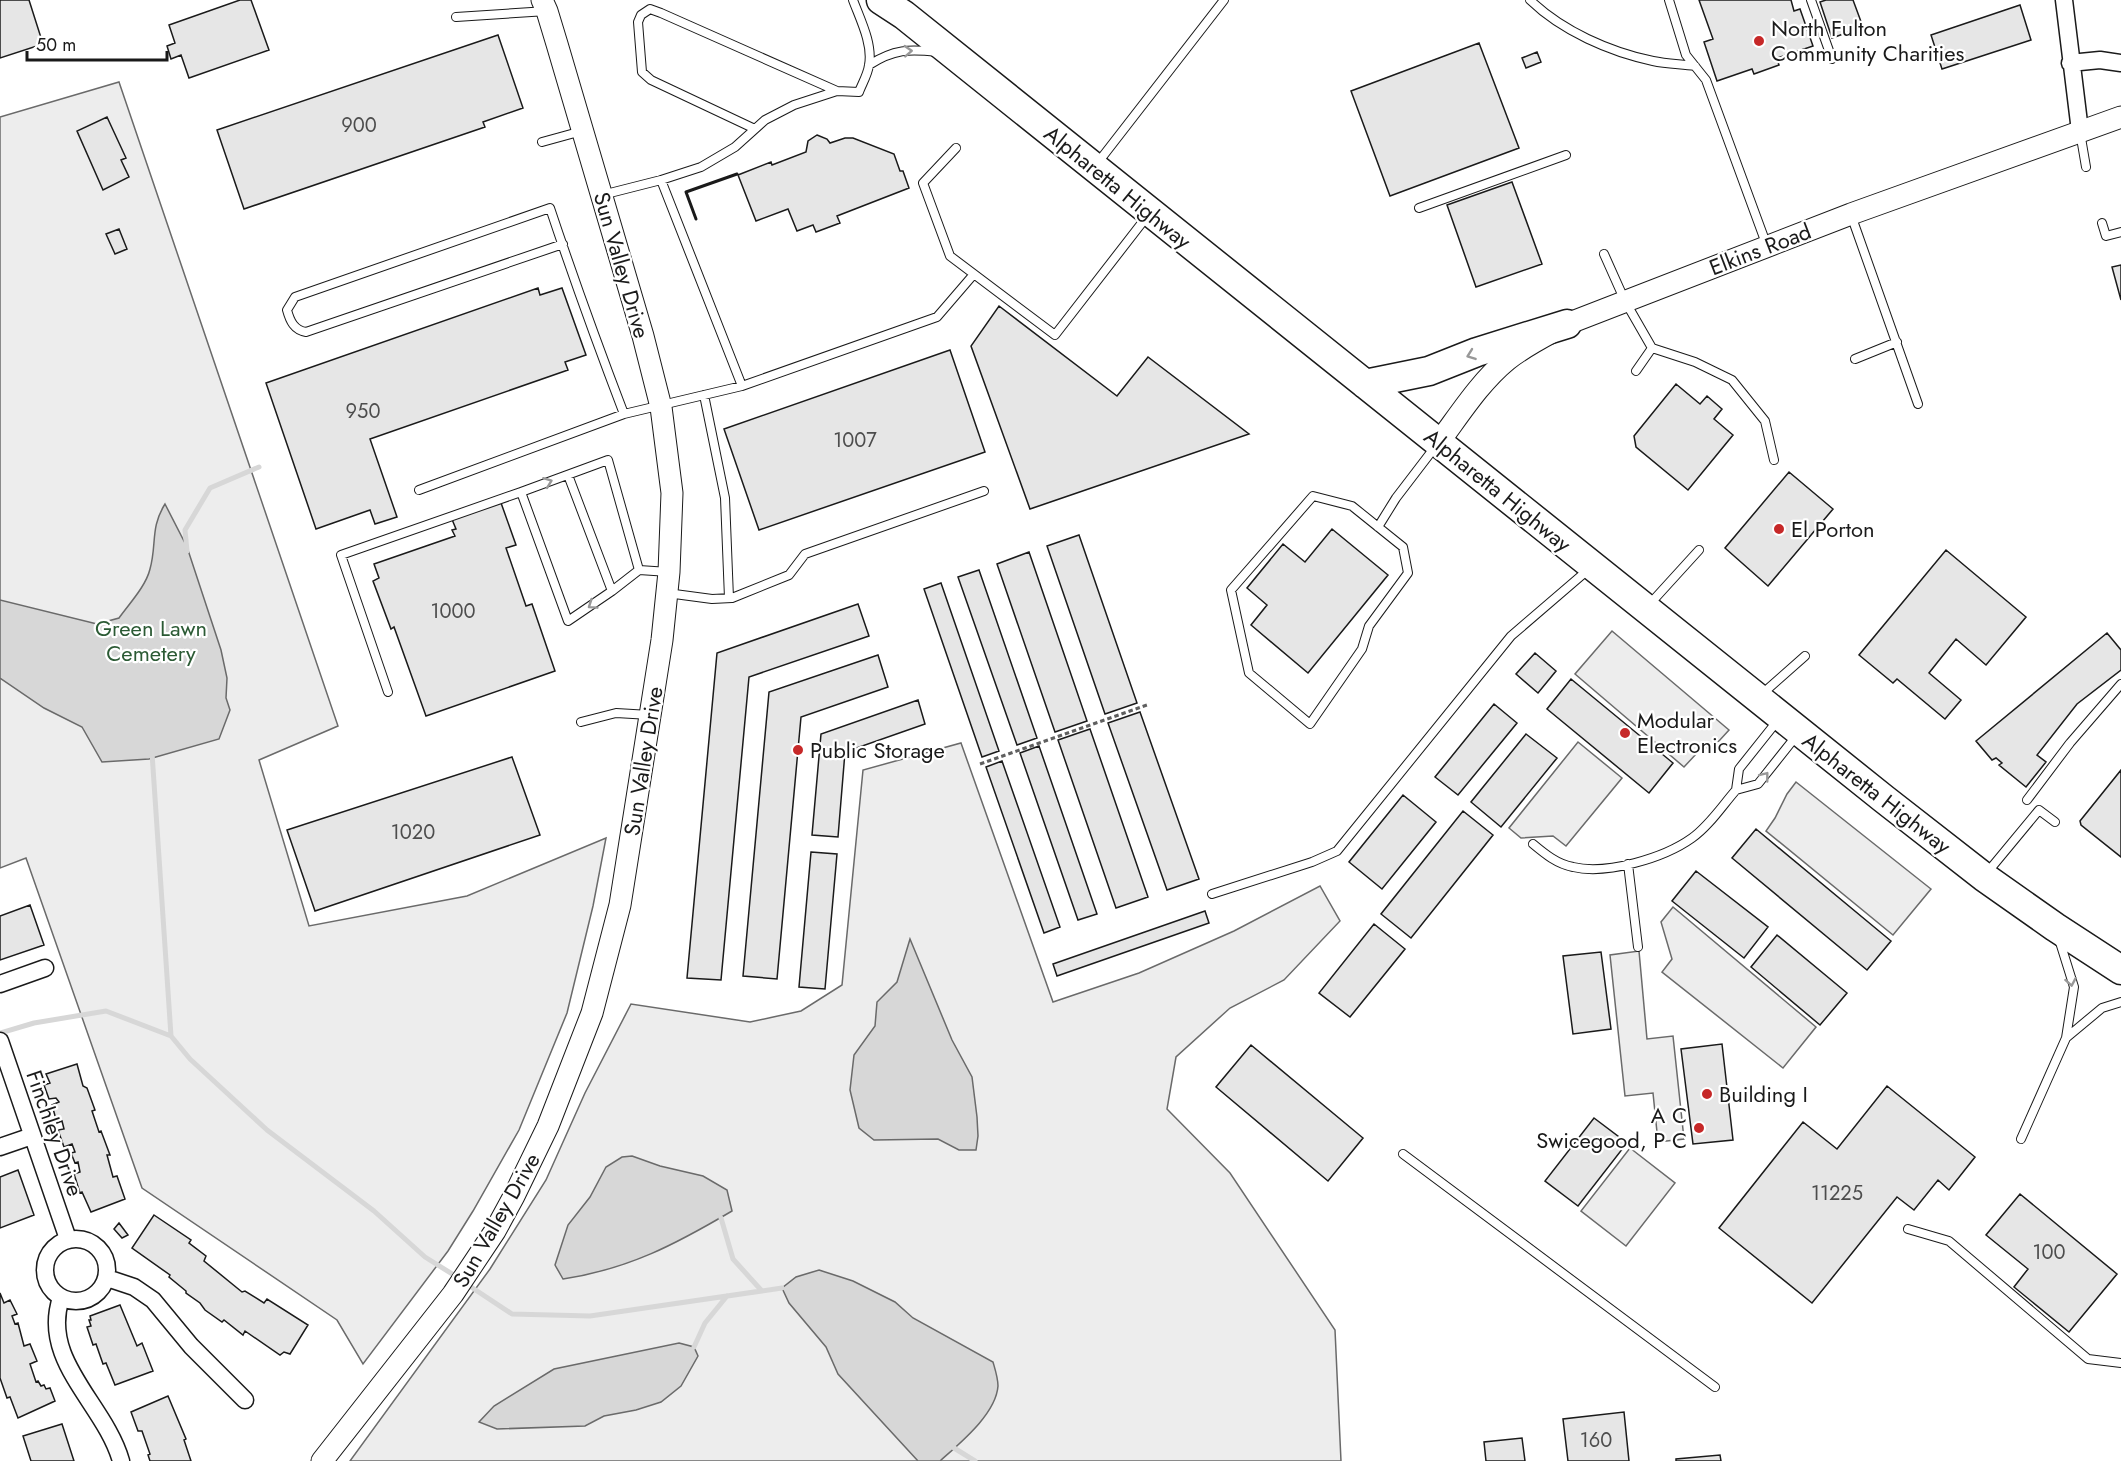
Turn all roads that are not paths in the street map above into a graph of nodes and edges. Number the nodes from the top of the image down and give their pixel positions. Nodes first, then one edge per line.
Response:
1 (853, 0) edge
2 (881, 0) edge
3 (1224, 0) edge
4 (1530, 0) edge
5 (1669, 0) edge
6 (1811, 0) edge
7 (2064, 0) edge
8 (547, 4) edge
9 (456, 17) dead end
10 (951, 53) junction
11 (1832, 59) dead end
12 (2070, 63) junction
13 (2121, 63) edge
14 (869, 65) junction
15 (1695, 66) junction
16 (837, 91) junction
17 (2121, 117) edge
18 (754, 129) junction
19 (582, 131) junction
20 (2080, 131) junction
21 (542, 142) dead end
22 (956, 148) dead end
23 (1566, 155) dead end
24 (1094, 167) junction
25 (2086, 167) dead end
26 (661, 180) junction
27 (602, 195) junction
28 (1419, 208) dead end
29 (1150, 212) junction
30 (1851, 214) junction
31 (2102, 223) dead end
32 (2121, 232) edge
33 (563, 244) junction
34 (1767, 246) junction
35 (1604, 254) dead end
36 (974, 274) junction
37 (1625, 301) junction
38 (1567, 324) junction
39 (1897, 342) junction
40 (1652, 348) junction
41 (1855, 359) dead end
42 (1636, 371) dead end
43 (1365, 384) junction
44 (742, 386) junction
45 (704, 395) junction
46 (1918, 404) dead end
47 (661, 406) junction
48 (624, 414) junction
49 (1439, 442) junction
50 (1774, 460) dead end
51 (568, 475) junction
52 (419, 490) dead end
53 (984, 491) dead end
54 (521, 492) junction
55 (1378, 527) junction
56 (1699, 550) dead end
57 (1593, 566) junction
58 (639, 570) junction
59 (668, 583) junction
60 (612, 591) junction
61 (729, 598) junction
62 (1646, 609) junction
63 (1805, 656) dead end
64 (2121, 684) edge
65 (388, 692) dead end
66 (1757, 698) junction
67 (650, 715) junction
68 (580, 722) dead end
69 (1789, 725) junction
70 (1736, 790) junction
71 (2027, 800) dead end
72 (2055, 822) dead end
73 (1533, 844) dead end
74 (1628, 864) junction
75 (1984, 877) junction
76 (1212, 894) dead end
77 (2055, 927) junction
78 (1638, 947) dead end
79 (45, 968) dead end
80 (2121, 970) edge
81 (0, 984) edge
82 (2121, 1002) edge
83 (2066, 1038) junction
84 (0, 1041) edge
85 (32, 1136) junction
86 (2021, 1139) dead end
87 (0, 1147) edge
88 (1403, 1154) dead end
89 (1908, 1229) dead end
90 (68, 1239) junction
91 (106, 1278) junction
92 (62, 1298) junction
93 (2121, 1363) edge
94 (1715, 1387) dead end
95 (245, 1400) dead end
96 (326, 1457) edge
97 (121, 1461) edge

1 - 14 lane
2 - 10 highway, Alpharetta Highway
3 - 24 lane
4 - 15 lane
5 - 15 lane
6 - 11 lane
7 - 12 street
8 - 9 lane
8 - 19 street, Sun Valley Drive
14 -> 10 lane
10 - 24 highway, Alpharetta Highway
12 - 13 street
12 - 20 street
14 - 16 lane
15 - 34 lane
16 - 18 lane
16 - 18 lane
17 - 20 street, Elkins Road
18 - 26 lane
19 - 21 lane
19 - 27 street, Sun Valley Drive
20 - 25 lane
20 - 30 street, Elkins Road
22 - 36 lane
23 - 28 lane
24 - 29 highway, Alpharetta Highway
26 - 27 lane
26 - 44 lane
27 - 47 street, Sun Valley Drive
29 - 36 lane
29 - 43 highway, Alpharetta Highway
30 - 34 street, Elkins Road
30 - 39 lane
31 - 32 lane
33 - 33 lane
33 - 48 lane
34 - 37 street, Elkins Road
35 - 37 lane
36 - 44 lane
37 - 38 street, Elkins Road
37 - 40 lane
38 -> 43 highway
38 - 49 street, Elkins Road
39 - 41 lane
39 - 46 lane
40 - 42 lane
40 - 50 lane
43 - 49 highway, Alpharetta Highway
44 - 45 lane
45 - 47 lane
45 - 61 lane
47 - 48 lane
47 - 59 street, Sun Valley Drive
48 - 52 lane
49 - 55 lane
49 - 57 highway, Alpharetta Highway
54 -> 51 lane
51 - 58 lane
51 - 60 lane
53 - 61 lane
60 -> 54 lane
54 - 65 lane
55 - 55 lane
56 - 62 lane
57 - 62 highway, Alpharetta Highway
57 - 76 lane
58 - 59 lane
58 - 60 lane
59 - 61 lane
59 - 67 street, Sun Valley Drive
62 - 66 highway, Alpharetta Highway
63 - 66 lane
64 - 71 lane
66 - 69 highway, Alpharetta Highway
67 - 68 lane
67 - 96 street, Sun Valley Drive
69 - 70 lane
70 -> 69 lane
69 - 75 highway, Alpharetta Highway
70 - 74 lane
72 - 75 lane
73 - 74 lane
74 - 78 lane
75 - 77 highway, Alpharetta Highway
77 - 80 highway, Alpharetta Highway
77 -> 83 lane
79 - 81 street
82 - 83 lane
83 - 86 lane
84 - 85 street, Finchley Drive
85 - 87 street
85 - 90 street, Finchley Drive
88 - 94 lane
89 - 93 lane
90 - 91 street
90 - 92 street
91 - 92 street
91 - 95 street
92 - 97 street

